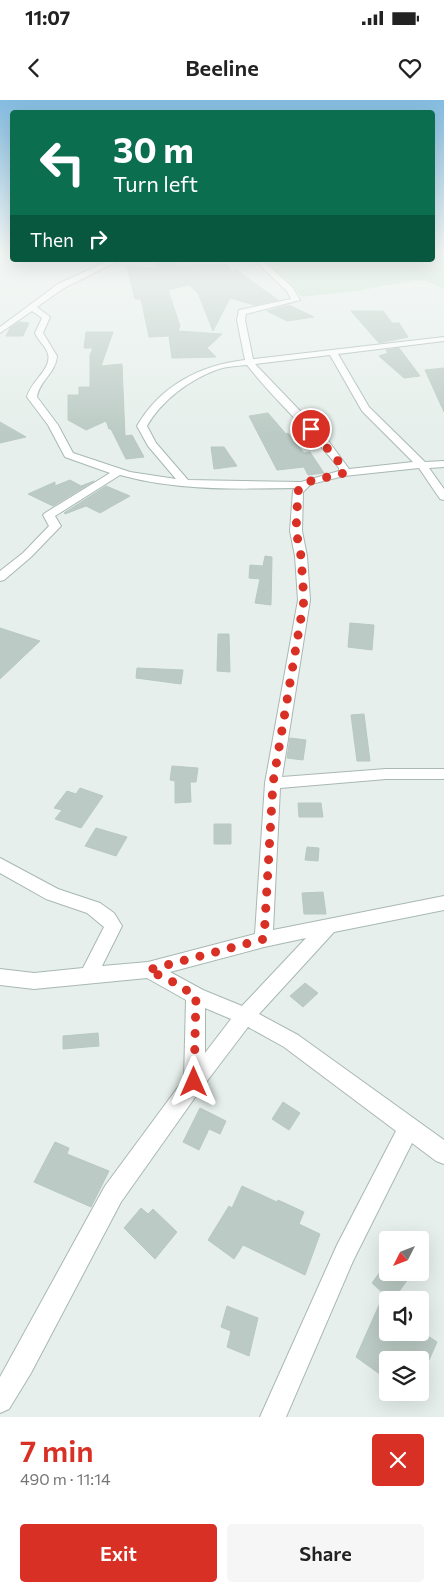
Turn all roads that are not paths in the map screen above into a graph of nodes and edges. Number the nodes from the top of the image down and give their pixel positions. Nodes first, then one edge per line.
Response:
1 (25, 312) edge
2 (40, 312) edge
3 (242, 312) edge
4 (0, 331) edge
5 (444, 339) edge
6 (332, 353) junction
7 (250, 363) junction
8 (444, 464) edge
9 (422, 465) junction
10 (118, 472) junction
11 (344, 473) junction
12 (185, 483) junction
13 (303, 485) junction
14 (444, 497) edge
15 (0, 577) edge
16 (444, 774) edge
17 (273, 783) junction
18 (0, 865) edge
19 (444, 903) edge
20 (329, 926) junction
21 (264, 939) junction
22 (148, 970) junction
23 (88, 976) junction
24 (0, 977) edge
25 (196, 996) junction
26 (245, 1016) junction
27 (194, 1082) junction
28 (409, 1127) junction
29 (444, 1153) edge
30 (0, 1400) edge
31 (273, 1417) edge

1 - 4 street
2 - 10 street
3 - 7 street
5 - 6 street
6 - 7 street
6 - 9 street
7 - 11 street
7 - 12 street
8 - 9 street
9 - 11 street
9 - 14 street
10 - 12 street
10 - 15 street
11 - 13 street
12 - 13 street
13 - 17 street
16 - 17 street
17 - 21 street
18 - 23 street
19 - 20 street
20 - 21 street
20 - 26 street
21 - 22 street
22 - 23 street
22 - 25 street
23 - 24 street
25 - 26 street
25 - 27 street
26 - 27 street
26 - 28 street
27 - 30 street
28 - 29 street
28 - 31 street

